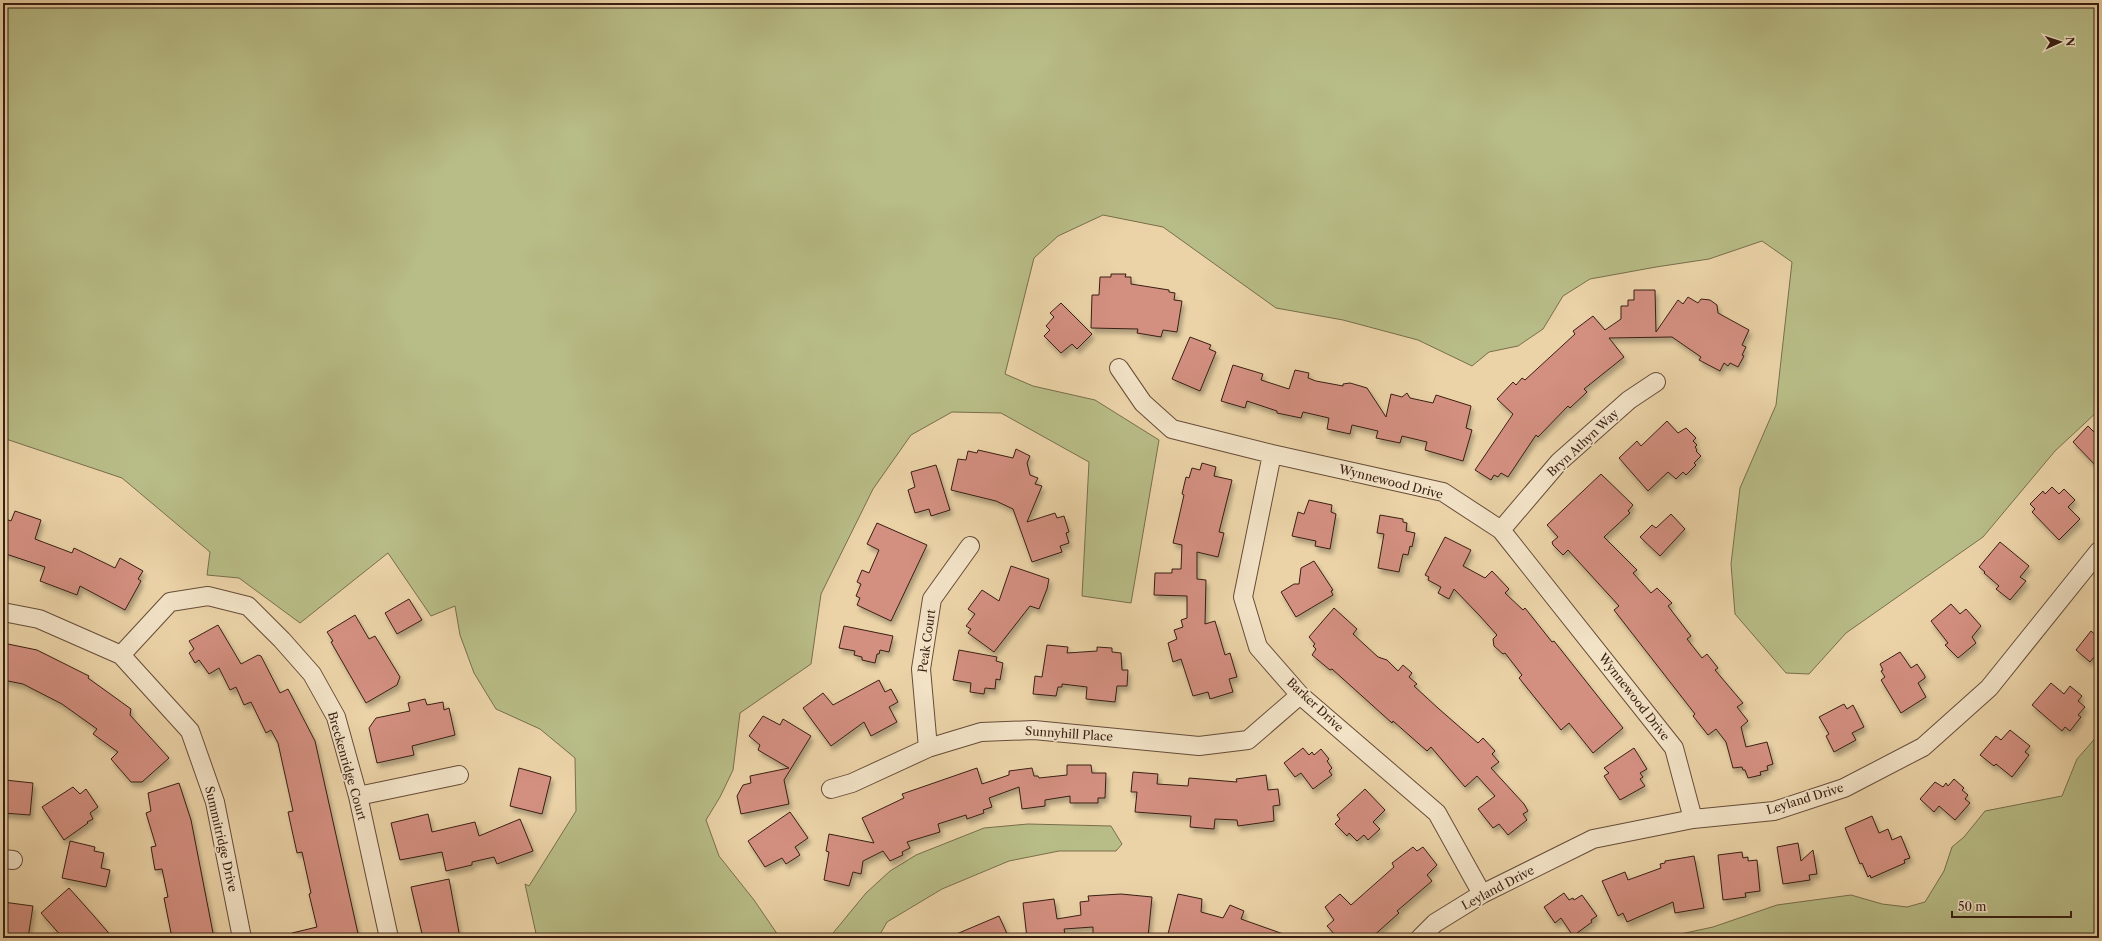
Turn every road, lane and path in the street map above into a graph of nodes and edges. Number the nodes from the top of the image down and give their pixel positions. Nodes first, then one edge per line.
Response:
1 (1119, 368) dead end
2 (1656, 382) dead end
3 (1272, 454) junction
4 (1501, 530) junction
5 (970, 546) dead end
6 (2099, 551) edge
7 (3, 612) edge
8 (121, 655) junction
9 (1300, 695) junction
10 (928, 748) junction
11 (459, 775) dead end
12 (831, 789) dead end
13 (358, 796) junction
14 (1693, 818) junction
15 (1482, 894) junction
16 (242, 938) edge
17 (389, 938) edge
18 (1420, 938) edge

1 - 3 street, Wynnewood Drive
2 - 4 street, Bryn Athyn Way
3 - 4 street, Wynnewood Drive
3 - 9 street, Barker Drive
4 - 14 street, Wynnewood Drive
5 - 10 street, Peak Court
6 - 14 street, Leyland Drive
7 - 8 street, Summitridge Drive
8 - 13 street, Breckenridge Court
8 - 16 street, Summitridge Drive
9 - 10 street, Sunnyhill Place
9 - 15 street, Barker Drive
10 - 12 street, Sunnyhill Place
11 - 13 street
13 - 17 street, Breckenridge Court
14 - 15 street, Leyland Drive
15 - 18 street, Leyland Drive

